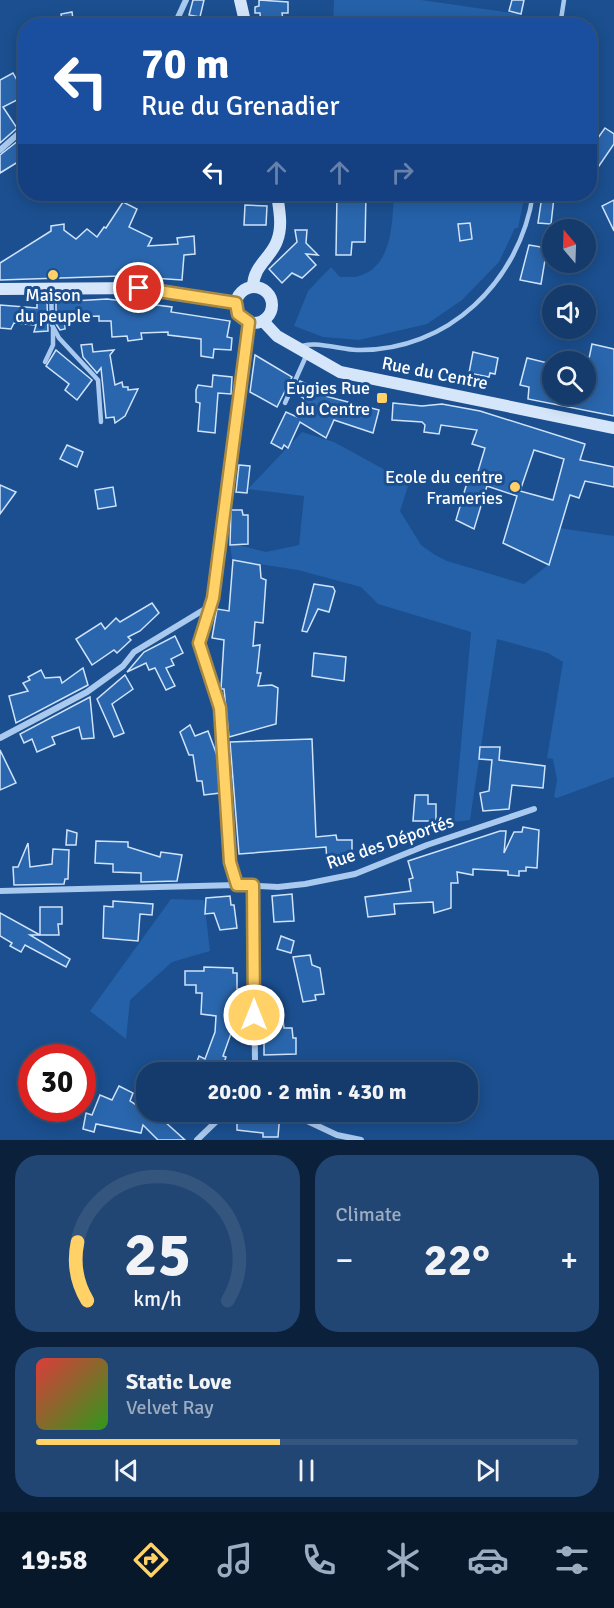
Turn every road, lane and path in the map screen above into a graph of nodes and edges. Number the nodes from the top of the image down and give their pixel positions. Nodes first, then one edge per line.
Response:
1 (186, 0) edge
2 (240, 0) edge
3 (564, 0) edge
4 (178, 18) edge
5 (244, 18) edge
6 (561, 18) edge
7 (18, 135) edge
8 (0, 150) edge
9 (278, 201) edge
10 (531, 201) edge
11 (254, 287) junction
12 (0, 289) edge
13 (51, 289) junction
14 (236, 303) junction
15 (263, 321) junction
16 (249, 322) junction
17 (52, 325) junction
18 (303, 351) junction
19 (45, 362) dead end
20 (285, 403) dead end
21 (101, 422) dead end
22 (614, 428) edge
23 (210, 606) junction
24 (0, 738) edge
25 (534, 809) dead end
26 (237, 885) junction
27 (253, 885) junction
28 (0, 891) edge
29 (255, 1062) edge
30 (216, 1122) edge
31 (309, 1122) edge
32 (197, 1140) edge
33 (361, 1140) edge

1 - 4 street
2 - 5 street
3 - 6 lane
7 - 8 street
9 - 11 street
10 - 18 lane
11 - 14 street
11 - 15 street
12 - 13 street
13 - 14 street
13 - 17 lane
14 - 16 street
15 - 16 street
15 - 18 street, Rue du Centre
16 - 23 street
17 - 19 lane
17 - 21 lane
18 - 20 lane
18 - 22 street, Rue du Centre
23 - 24 street
23 - 26 street
25 - 27 street, Rue des Déportés
26 - 27 street, Rue des Déportés
26 - 28 street, Rue des Déportés
27 - 29 street
30 - 32 street
31 - 33 street

